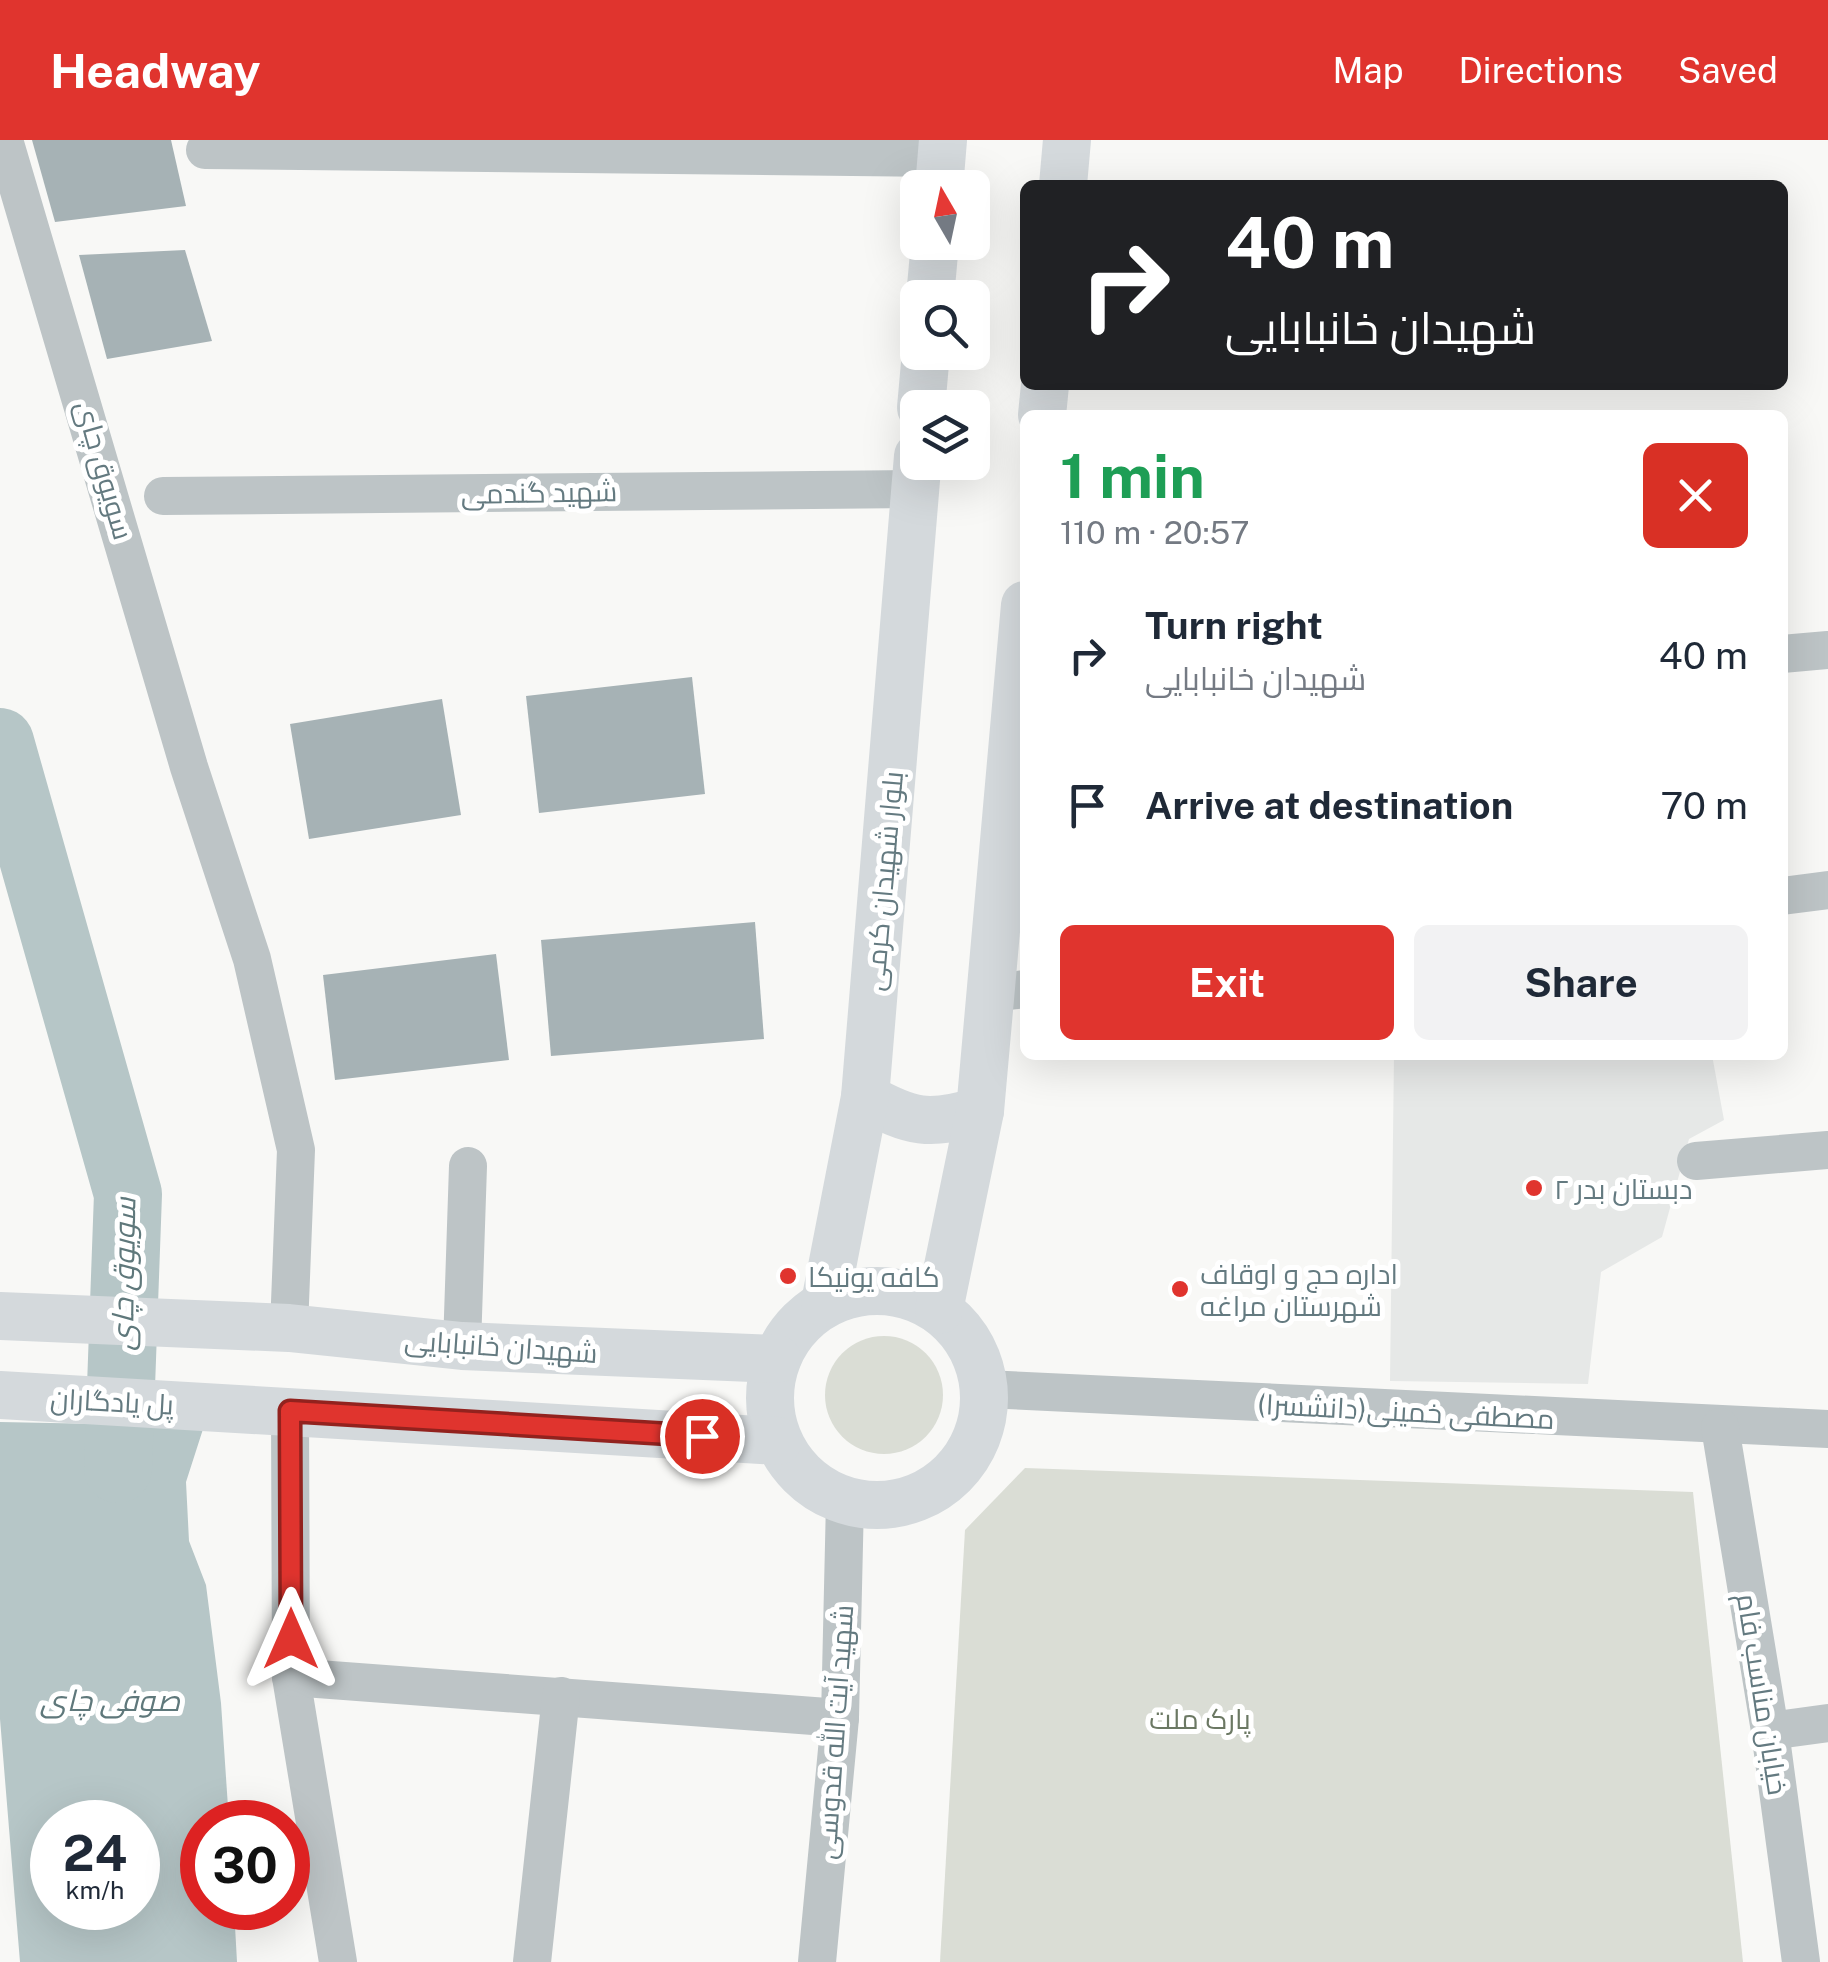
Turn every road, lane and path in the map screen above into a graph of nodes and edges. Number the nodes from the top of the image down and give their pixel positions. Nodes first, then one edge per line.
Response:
1 (4, 140) edge
2 (1066, 140) edge
3 (205, 150) dead end
4 (941, 162) edge
5 (1062, 180) edge
6 (900, 473) edge
7 (915, 480) edge
8 (163, 496) dead end
9 (1828, 650) edge
10 (1788, 653) edge
11 (1020, 719) edge
12 (1828, 890) edge
13 (1788, 895) edge
14 (1008, 991) edge
15 (865, 1097) junction
16 (980, 1110) junction
17 (1828, 1150) edge
18 (1696, 1161) dead end
19 (468, 1166) dead end
20 (824, 1304) junction
21 (939, 1310) junction
22 (0, 1316) edge
23 (290, 1328) junction
24 (462, 1346) junction
25 (777, 1359) junction
26 (985, 1389) junction
27 (0, 1395) edge
28 (290, 1411) junction
29 (1720, 1426) junction
30 (1828, 1429) edge
31 (778, 1441) junction
32 (845, 1501) junction
33 (291, 1677) junction
34 (560, 1696) junction
35 (840, 1718) junction
36 (1828, 1724) edge
37 (1770, 1731) junction
38 (338, 1962) edge
39 (532, 1962) edge
40 (817, 1962) edge
41 (1801, 1962) edge

1 - 23 street, سویوق چای
2 - 5 main road
3 - 4 street
6 - 8 street, شهید گندمی
7 - 15 main road, بلوار شهیدان کرمی
9 - 10 street
11 - 14 main road
12 - 13 street
14 - 16 main road
15 - 16 main road
15 - 20 main road, بلوار شهیدان کرمی
16 - 21 main road
17 - 18 street
19 - 24 street
20 - 21 main road
20 - 25 main road
21 - 26 main road
22 - 23 main road, شهیدان خانبابایی
23 - 24 main road, شهیدان خانبابایی
24 - 25 main road, شهیدان خانبابایی
25 - 31 main road
26 - 29 street, (دانشسرا)مصطفی خمینی
26 - 32 main road
27 - 28 main road, پل یادگاران
28 - 31 main road
28 - 33 street
29 - 30 street, (دانشسرا)مصطفی خمینی
29 - 37 street, خیابان مناسب فام
31 - 32 main road
32 - 35 street, شهید آیت الله قدوسی
33 - 34 street
33 - 38 street
34 - 35 street
34 - 39 street
35 - 40 street, شهید آیت الله قدوسی
36 - 37 street
37 - 41 street, خیابان مناسب فام

